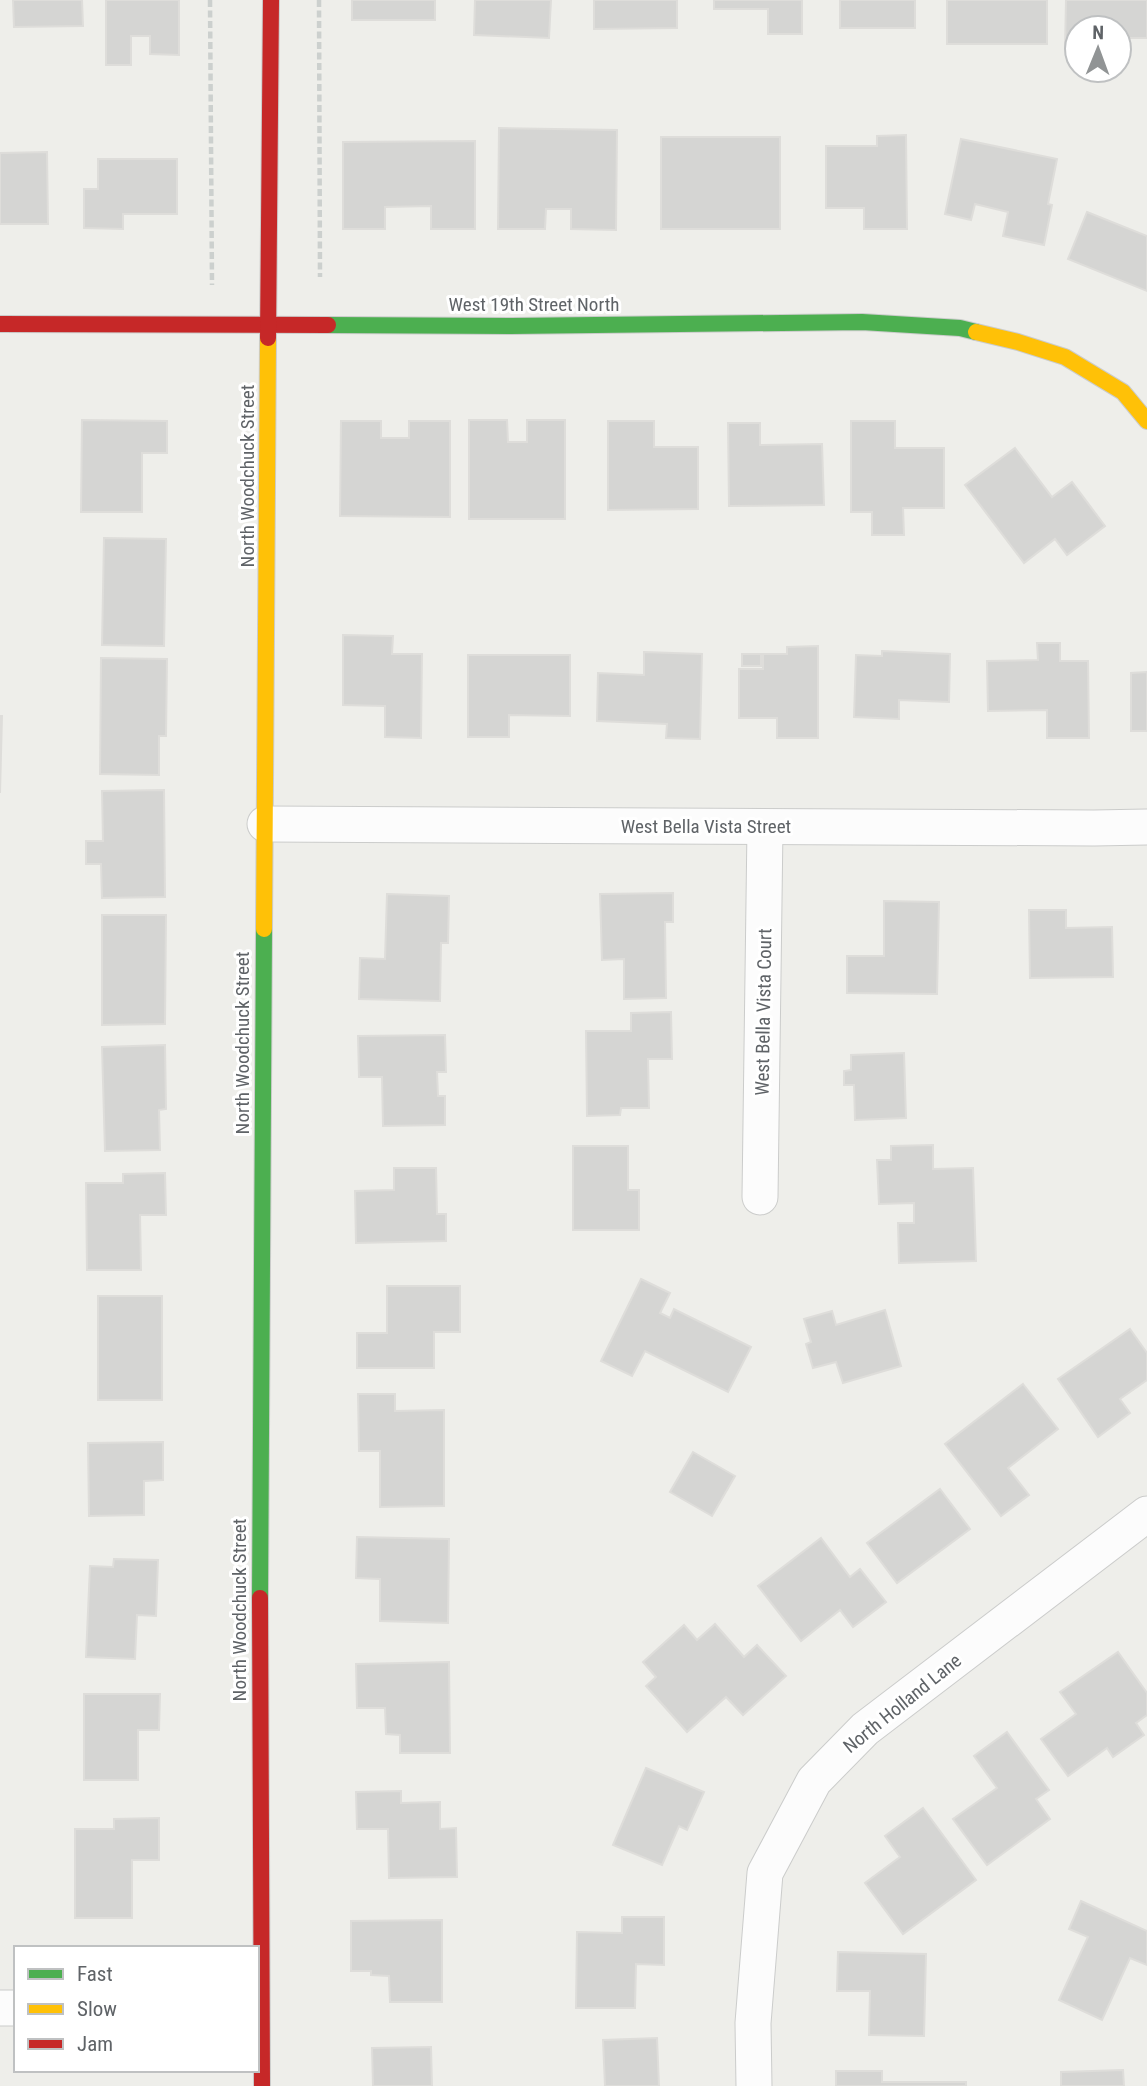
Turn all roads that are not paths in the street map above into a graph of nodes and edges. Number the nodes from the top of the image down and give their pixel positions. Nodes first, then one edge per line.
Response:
1 (271, 0) edge
2 (0, 324) edge
3 (269, 325) junction
4 (1147, 421) edge
5 (265, 824) junction
6 (765, 827) junction
7 (1147, 827) edge
8 (760, 1197) dead end
9 (1147, 1514) edge
10 (260, 2009) edge
11 (262, 2086) edge
12 (754, 2086) edge

1 - 3 street, North Woodchuck Street
2 - 3 street, West 19th Street North
3 - 4 street, West 19th Street North
3 - 5 street, North Woodchuck Street
5 - 6 street, West Bella Vista Street
5 - 10 street, North Woodchuck Street
6 - 7 street, West Bella Vista Street
6 - 8 street, West Bella Vista Court
9 - 12 street, North Holland Lane
10 - 11 street, North Woodchuck Street

